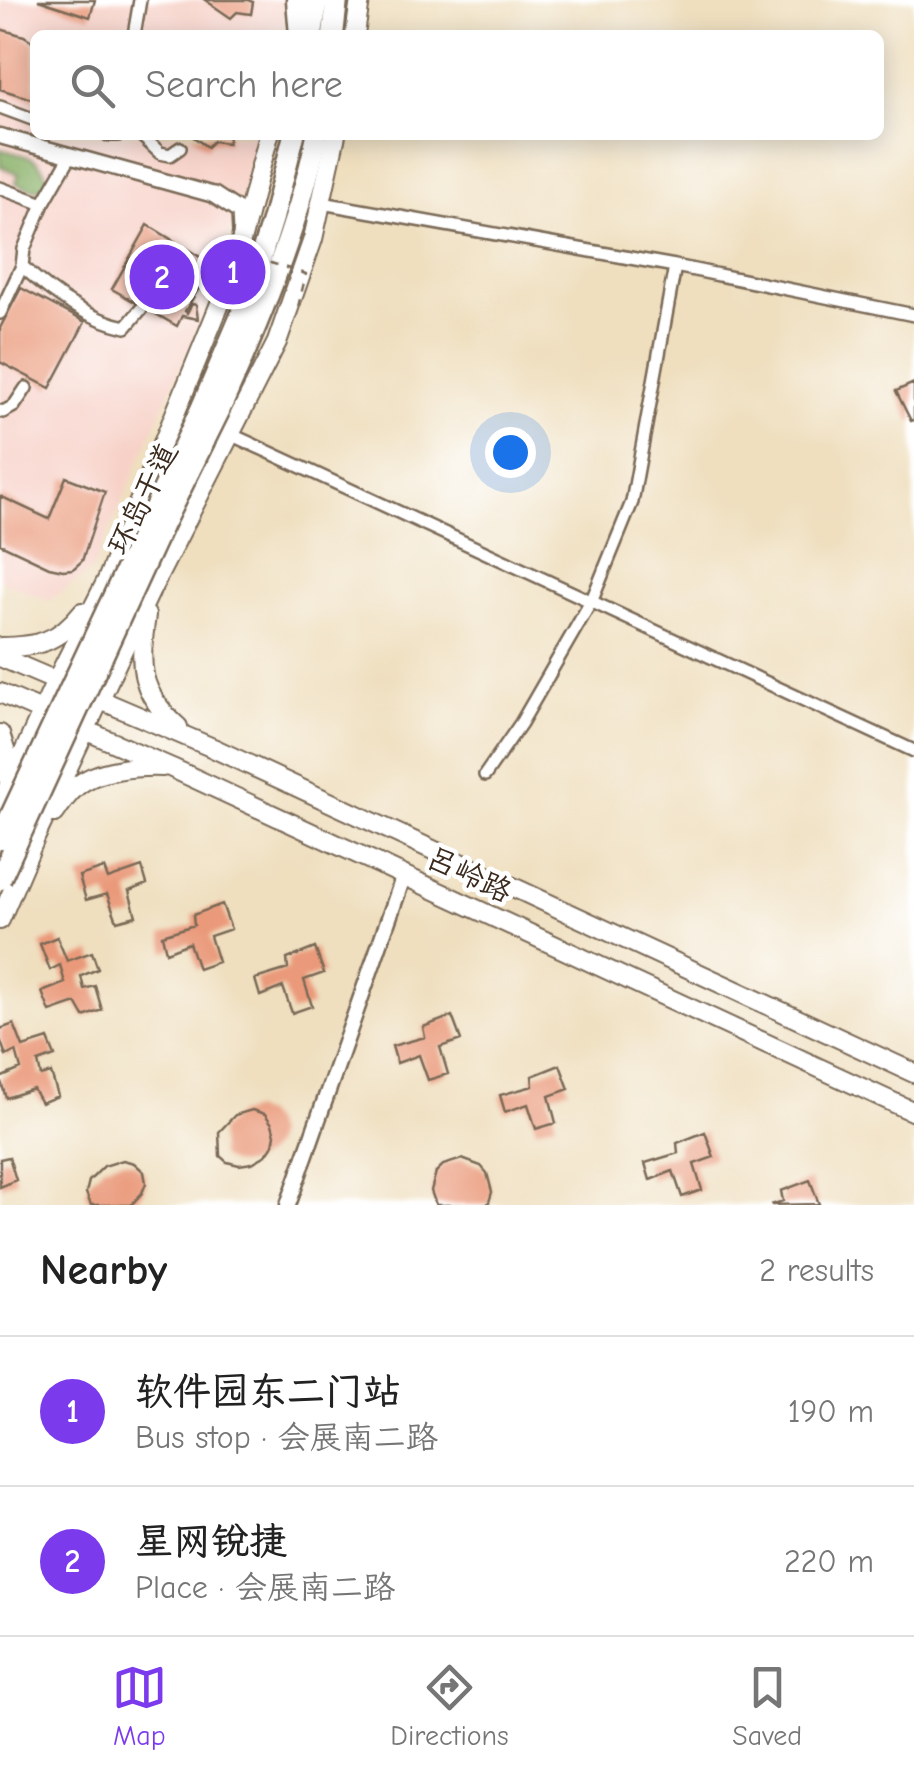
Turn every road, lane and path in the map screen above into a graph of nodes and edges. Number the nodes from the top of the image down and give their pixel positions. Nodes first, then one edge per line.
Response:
1 (140, 0) edge
2 (296, 0) edge
3 (317, 0) edge
4 (337, 0) edge
5 (360, 0) edge
6 (135, 30) edge
7 (292, 30) edge
8 (299, 30) edge
9 (313, 30) edge
10 (334, 30) edge
11 (356, 30) edge
12 (0, 107) edge
13 (30, 118) edge
14 (0, 136) edge
15 (147, 140) edge
16 (269, 140) edge
17 (293, 140) edge
18 (316, 140) edge
19 (335, 140) edge
20 (180, 148) dead end
21 (71, 155) junction
22 (258, 184) junction
23 (0, 188) edge
24 (214, 195) junction
25 (322, 202) junction
26 (43, 204) junction
27 (237, 233) junction
28 (22, 266) junction
29 (675, 266) junction
30 (298, 306) dead end
31 (141, 309) dead end
32 (0, 314) edge
33 (914, 315) edge
34 (26, 388) dead end
35 (211, 409) junction
36 (0, 411) edge
37 (230, 434) junction
38 (107, 580) junction
39 (148, 594) junction
40 (592, 600) junction
41 (0, 648) edge
42 (0, 658) edge
43 (56, 680) junction
44 (0, 692) edge
45 (100, 700) junction
46 (42, 710) junction
47 (86, 728) junction
48 (0, 734) edge
49 (213, 748) junction
50 (914, 750) edge
51 (172, 768) junction
52 (485, 774) dead end
53 (9, 788) junction
54 (0, 805) edge
55 (36, 836) junction
56 (0, 839) edge
57 (404, 875) junction
58 (0, 879) edge
59 (0, 920) edge
60 (914, 1073) edge
61 (914, 1112) edge
62 (288, 1205) edge

1 - 6 street
2 - 7 main road
2 - 8 highway
3 - 9 highway
4 - 10 highway
5 - 11 main road
12 - 13 street
14 - 21 street
15 - 20 street
16 - 22 main road
17 - 35 highway, 环岛干道
18 - 35 highway, 环岛干道
19 - 25 main road
21 - 24 street
21 - 26 street
22 - 24 main road
22 - 27 main road
23 - 26 street
24 - 27 main road
25 - 29 street
25 - 37 main road
26 - 28 street
27 - 30 path, bridge
27 - 38 main road
28 - 31 street
28 - 32 street
29 - 33 street
29 - 40 street
34 - 36 street
35 - 56 highway, 环岛干道, bridge
35 - 58 highway, 环岛干道, bridge
37 - 39 main road
37 - 40 street
38 - 39 main road
38 - 41 main road
38 - 43 main road
39 - 45 main road
39 - 49 main road
40 - 50 street
40 - 52 street
42 - 43 main road, 吕岭路
43 - 45 main road, 吕岭路
43 - 46 main road
44 - 46 main road, 吕岭路
45 - 47 main road
45 - 49 main road, 吕岭路
46 - 47 main road, 吕岭路
46 - 53 main road
47 - 51 main road, 吕岭路
47 - 55 main road
48 - 53 main road
49 - 60 main road, 吕岭路
51 - 55 main road
51 - 57 main road, 吕岭路
53 - 54 main road
55 - 59 main road
57 - 61 main road, 吕岭路
57 - 62 street

